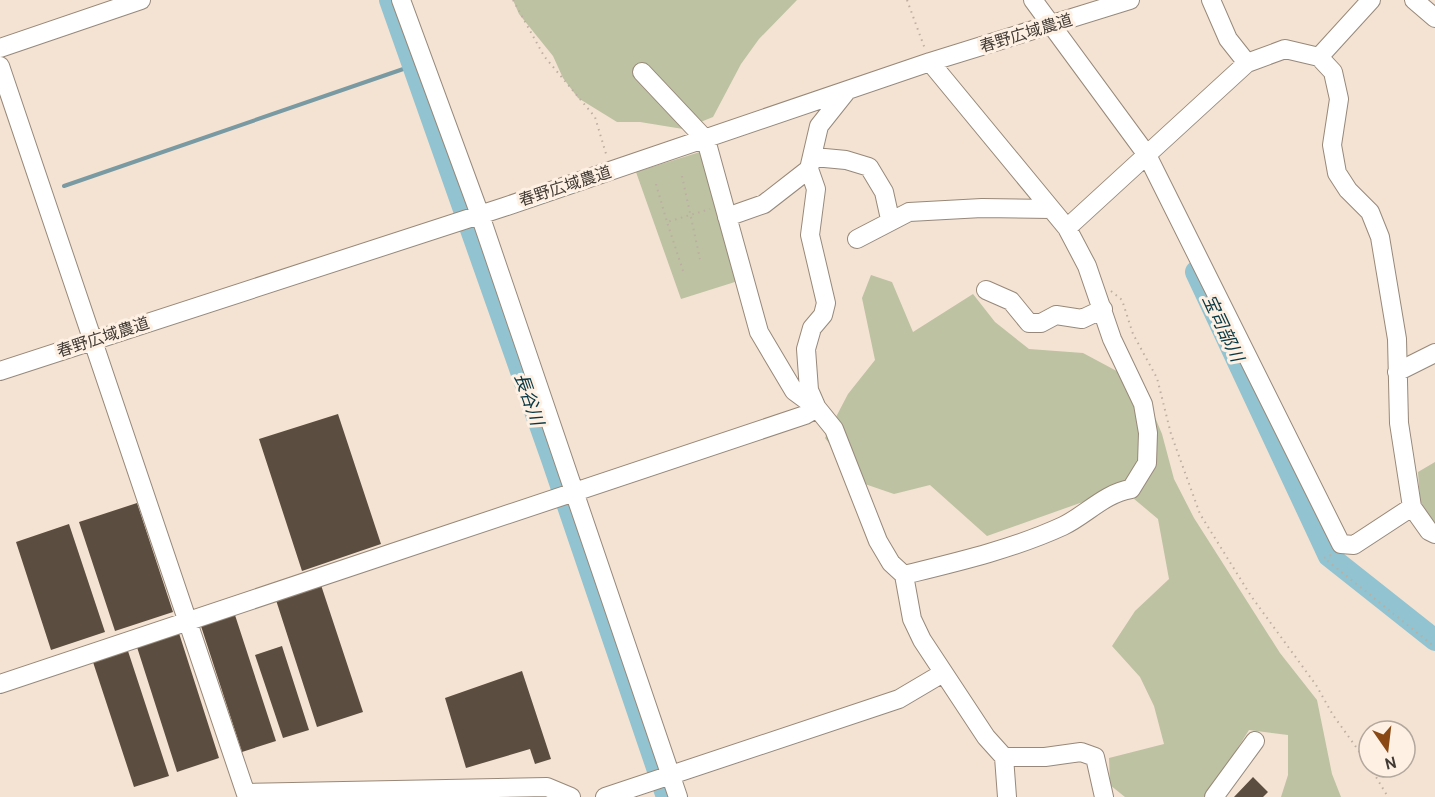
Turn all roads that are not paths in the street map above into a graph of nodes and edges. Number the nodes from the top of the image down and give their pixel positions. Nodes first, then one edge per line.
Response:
1 (141, 0) edge
2 (401, 0) edge
3 (1034, 0) edge
4 (1130, 0) edge
5 (1211, 0) edge
6 (1371, 0) edge
7 (1414, 0) edge
8 (1435, 18) edge
9 (1044, 28) junction
10 (0, 48) edge
11 (1319, 57) junction
12 (930, 63) junction
13 (1247, 63) junction
14 (0, 66) edge
15 (642, 72) dead end
16 (846, 92) junction
17 (706, 140) junction
18 (1147, 155) junction
19 (811, 163) junction
20 (1051, 209) junction
21 (726, 211) junction
22 (480, 215) junction
23 (890, 219) junction
24 (1066, 228) junction
25 (856, 239) dead end
26 (986, 290) dead end
27 (1103, 309) junction
28 (94, 340) junction
29 (1435, 353) edge
30 (0, 371) edge
31 (1397, 372) junction
32 (817, 408) junction
33 (567, 494) junction
34 (1412, 507) junction
35 (1435, 534) edge
36 (904, 575) junction
37 (187, 620) junction
38 (942, 674) junction
39 (0, 684) edge
40 (1255, 741) dead end
41 (1004, 757) junction
42 (663, 777) junction
43 (469, 793) edge
44 (247, 795) edge
45 (571, 797) edge
46 (604, 797) edge
47 (678, 797) edge
48 (1007, 797) edge
49 (1104, 797) edge
50 (1214, 797) edge

1 - 10 street
2 - 22 street
3 - 9 street
4 - 9 street, 春野広域農道
5 - 13 street
6 - 11 street
7 - 8 street
9 - 12 street, 春野広域農道
9 - 18 street
11 - 13 street
11 - 31 street
12 - 16 street, 春野広域農道
12 - 20 street
13 - 18 street
14 - 28 street
15 - 17 street
16 - 17 street, 春野広域農道
16 - 19 street
17 - 21 street
17 - 22 street, 春野広域農道
18 - 24 street
18 - 34 street
19 - 21 street
19 - 23 street
19 - 32 street
20 - 23 street
20 - 24 street
21 - 32 street
22 - 28 street, 春野広域農道
22 - 33 street
23 - 25 street
24 - 27 street
26 - 27 street
27 - 36 street
28 - 30 street, 春野広域農道
28 - 37 street
29 - 31 street
31 - 34 street
32 - 33 street
32 - 36 street
33 - 37 street
33 - 42 street
34 - 35 street
36 - 38 street
37 - 39 street
37 - 44 street
38 - 41 street
38 - 42 street
40 - 50 street
41 - 48 street
41 - 49 street
42 - 46 street
42 - 47 street
43 - 44 street
43 - 45 street

